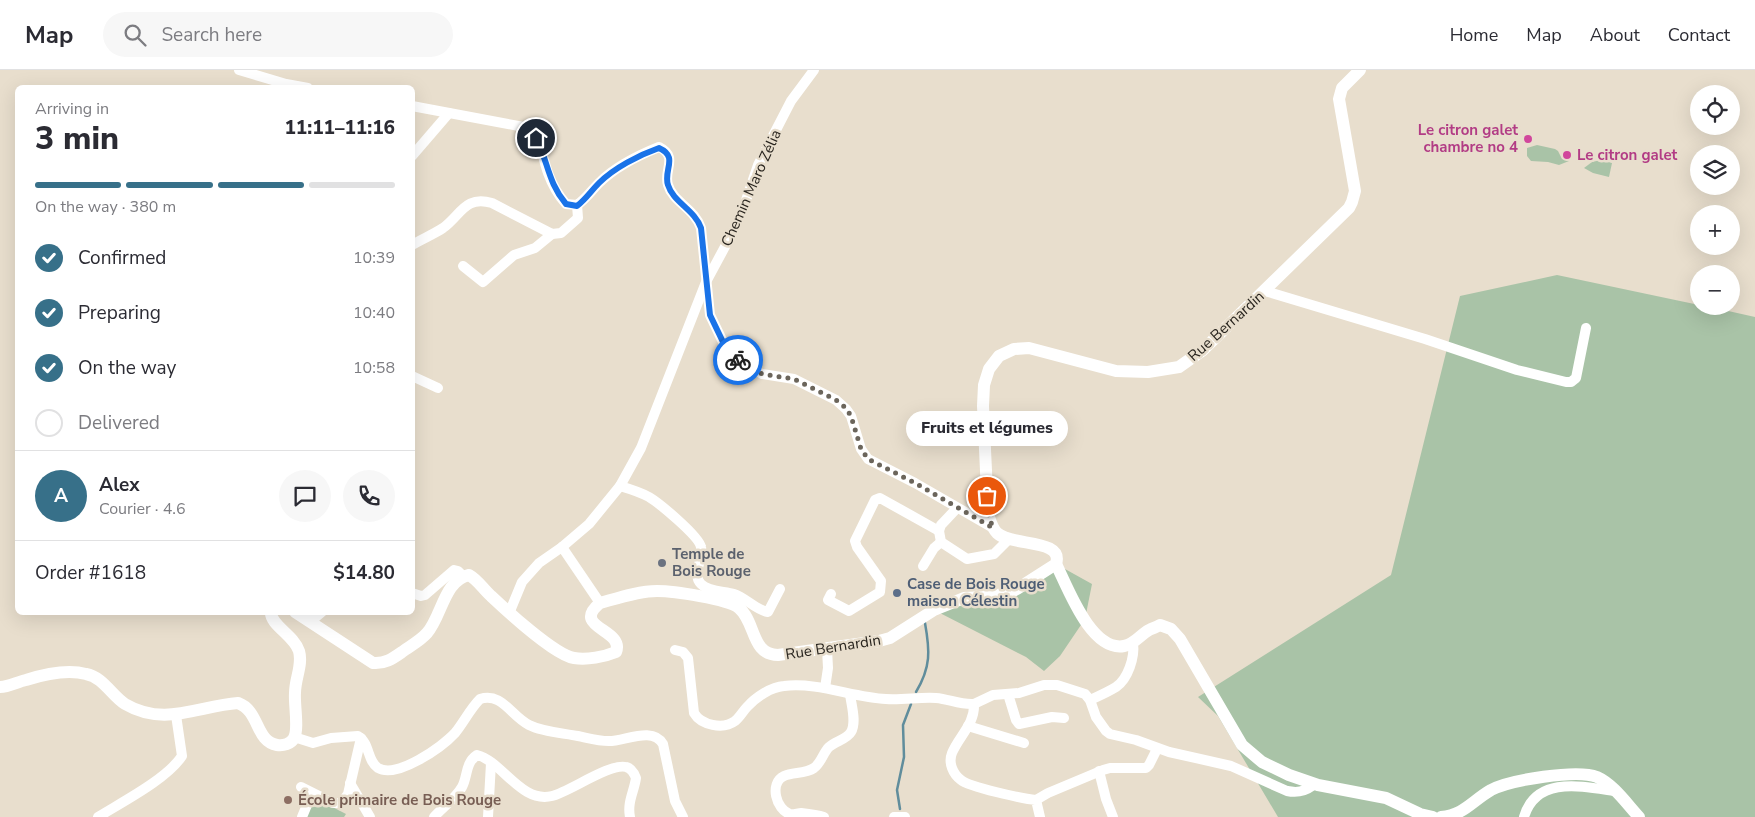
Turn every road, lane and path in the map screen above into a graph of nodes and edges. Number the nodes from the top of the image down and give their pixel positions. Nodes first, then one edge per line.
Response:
1 (239, 70) edge
2 (814, 70) edge
3 (1360, 70) edge
4 (292, 85) edge
5 (415, 107) edge
6 (449, 113) junction
7 (415, 153) edge
8 (577, 206) junction
9 (552, 234) junction
10 (415, 243) edge
11 (463, 266) dead end
12 (706, 282) junction
13 (1265, 291) junction
14 (1586, 328) dead end
15 (415, 377) edge
16 (438, 388) dead end
17 (620, 486) junction
18 (957, 508) junction
19 (993, 528) junction
20 (939, 531) junction
21 (1010, 539) junction
22 (941, 542) junction
23 (562, 547) junction
24 (1056, 564) junction
25 (923, 566) dead end
26 (463, 576) junction
27 (780, 589) dead end
28 (415, 594) edge
29 (831, 594) dead end
30 (600, 603) junction
31 (510, 611) junction
32 (270, 615) edge
33 (304, 616) edge
34 (1132, 643) junction
35 (827, 649) junction
36 (675, 650) dead end
37 (0, 687) edge
38 (825, 688) junction
39 (850, 694) junction
40 (1008, 694) junction
41 (1090, 700) junction
42 (974, 704) junction
43 (176, 715) junction
44 (1064, 718) dead end
45 (968, 726) junction
46 (294, 738) junction
47 (361, 738) junction
48 (1024, 744) dead end
49 (1157, 749) junction
50 (491, 763) junction
51 (1099, 772) junction
52 (350, 783) junction
53 (1313, 783) junction
54 (301, 787) dead end
55 (1614, 790) junction
56 (312, 793) junction
57 (1036, 800) junction
58 (438, 815) edge
59 (98, 817) edge
60 (302, 817) edge
61 (370, 817) edge
62 (488, 817) edge
63 (630, 817) edge
64 (683, 817) edge
65 (825, 817) edge
66 (894, 817) edge
67 (905, 817) edge
68 (1040, 817) edge
69 (1113, 817) edge
70 (1433, 817) edge
71 (1441, 817) edge
72 (1524, 817) edge
73 (1639, 817) edge

1 - 4 street
2 - 12 street, Chemin Maro Zélia
3 - 13 main road, Rue Bernardin
5 - 6 street
6 - 7 street
6 - 8 street
8 - 9 street
8 - 12 street
9 - 10 street
9 - 11 street
12 - 17 street, Chemin Maro Zélia
12 - 18 street
13 - 14 street
13 - 19 main road, Rue Bernardin
15 - 16 street
17 - 23 street, Chemin Maro Zélia
17 - 27 street
18 - 19 street
18 - 20 street
19 - 21 main road
20 - 22 street
20 - 29 street
21 - 22 street
21 - 24 main road
22 - 25 street
23 - 30 street
23 - 31 street, Chemin Maro Zélia
24 - 34 main road
24 - 35 main road, Rue Bernardin
26 - 28 street
26 - 31 main road
26 - 33 main road
30 - 31 main road
30 - 35 main road, Rue Bernardin
32 - 46 main road
34 - 41 street
34 - 53 main road
35 - 38 street
36 - 38 street
37 - 43 main road
38 - 39 street
39 - 42 street
39 - 65 street
40 - 41 street
40 - 42 street
40 - 44 street
41 - 49 street
42 - 45 street
43 - 46 main road
43 - 59 street
45 - 48 street
45 - 57 street
46 - 47 street
47 - 52 street
47 - 64 street
49 - 51 street
49 - 53 street
50 - 58 street
50 - 62 street
50 - 63 street
51 - 57 street
51 - 69 street
52 - 56 street
52 - 61 street
53 - 70 main road
54 - 56 street
55 - 71 main road
55 - 72 street
55 - 73 main road
56 - 60 street
57 - 68 street
66 - 67 street

